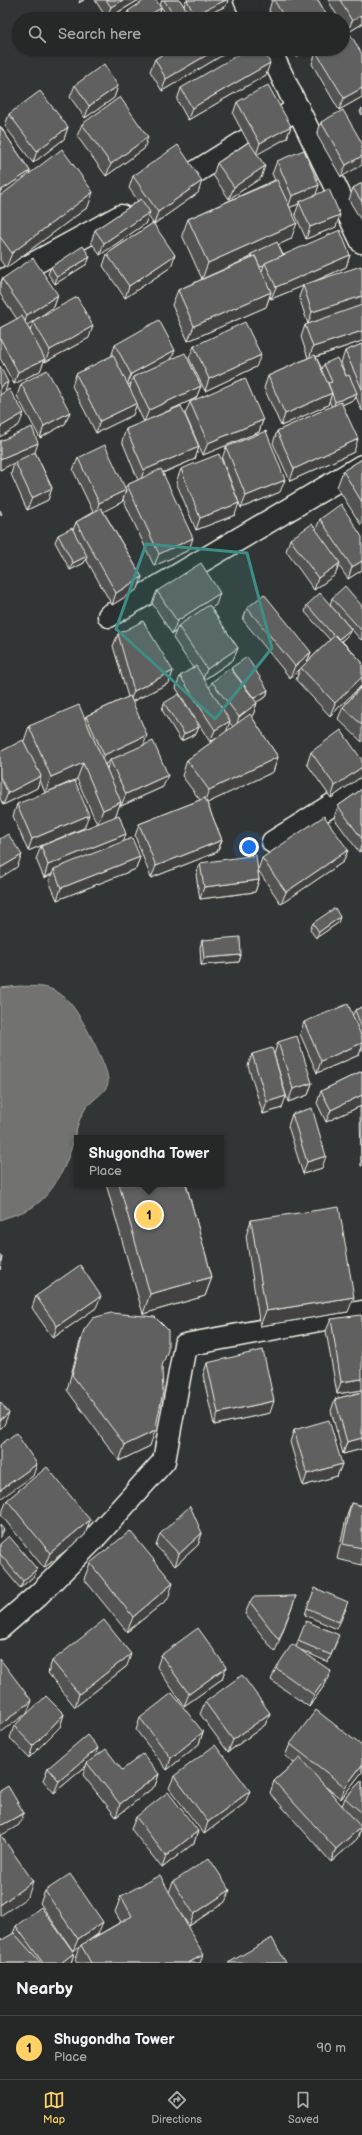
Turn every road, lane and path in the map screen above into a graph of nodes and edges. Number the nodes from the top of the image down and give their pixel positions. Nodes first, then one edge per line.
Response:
1 (269, 0) edge
2 (250, 9) edge
3 (272, 56) edge
4 (298, 108) junction
5 (362, 242) edge
6 (0, 282) edge
7 (362, 466) edge
8 (109, 616) dead end
9 (362, 786) edge
10 (273, 842) dead end
11 (362, 1312) edge
12 (0, 1628) edge

1 - 2 street
3 - 4 street
4 - 5 street
4 - 6 street
7 - 8 street
9 - 10 street
11 - 12 street

